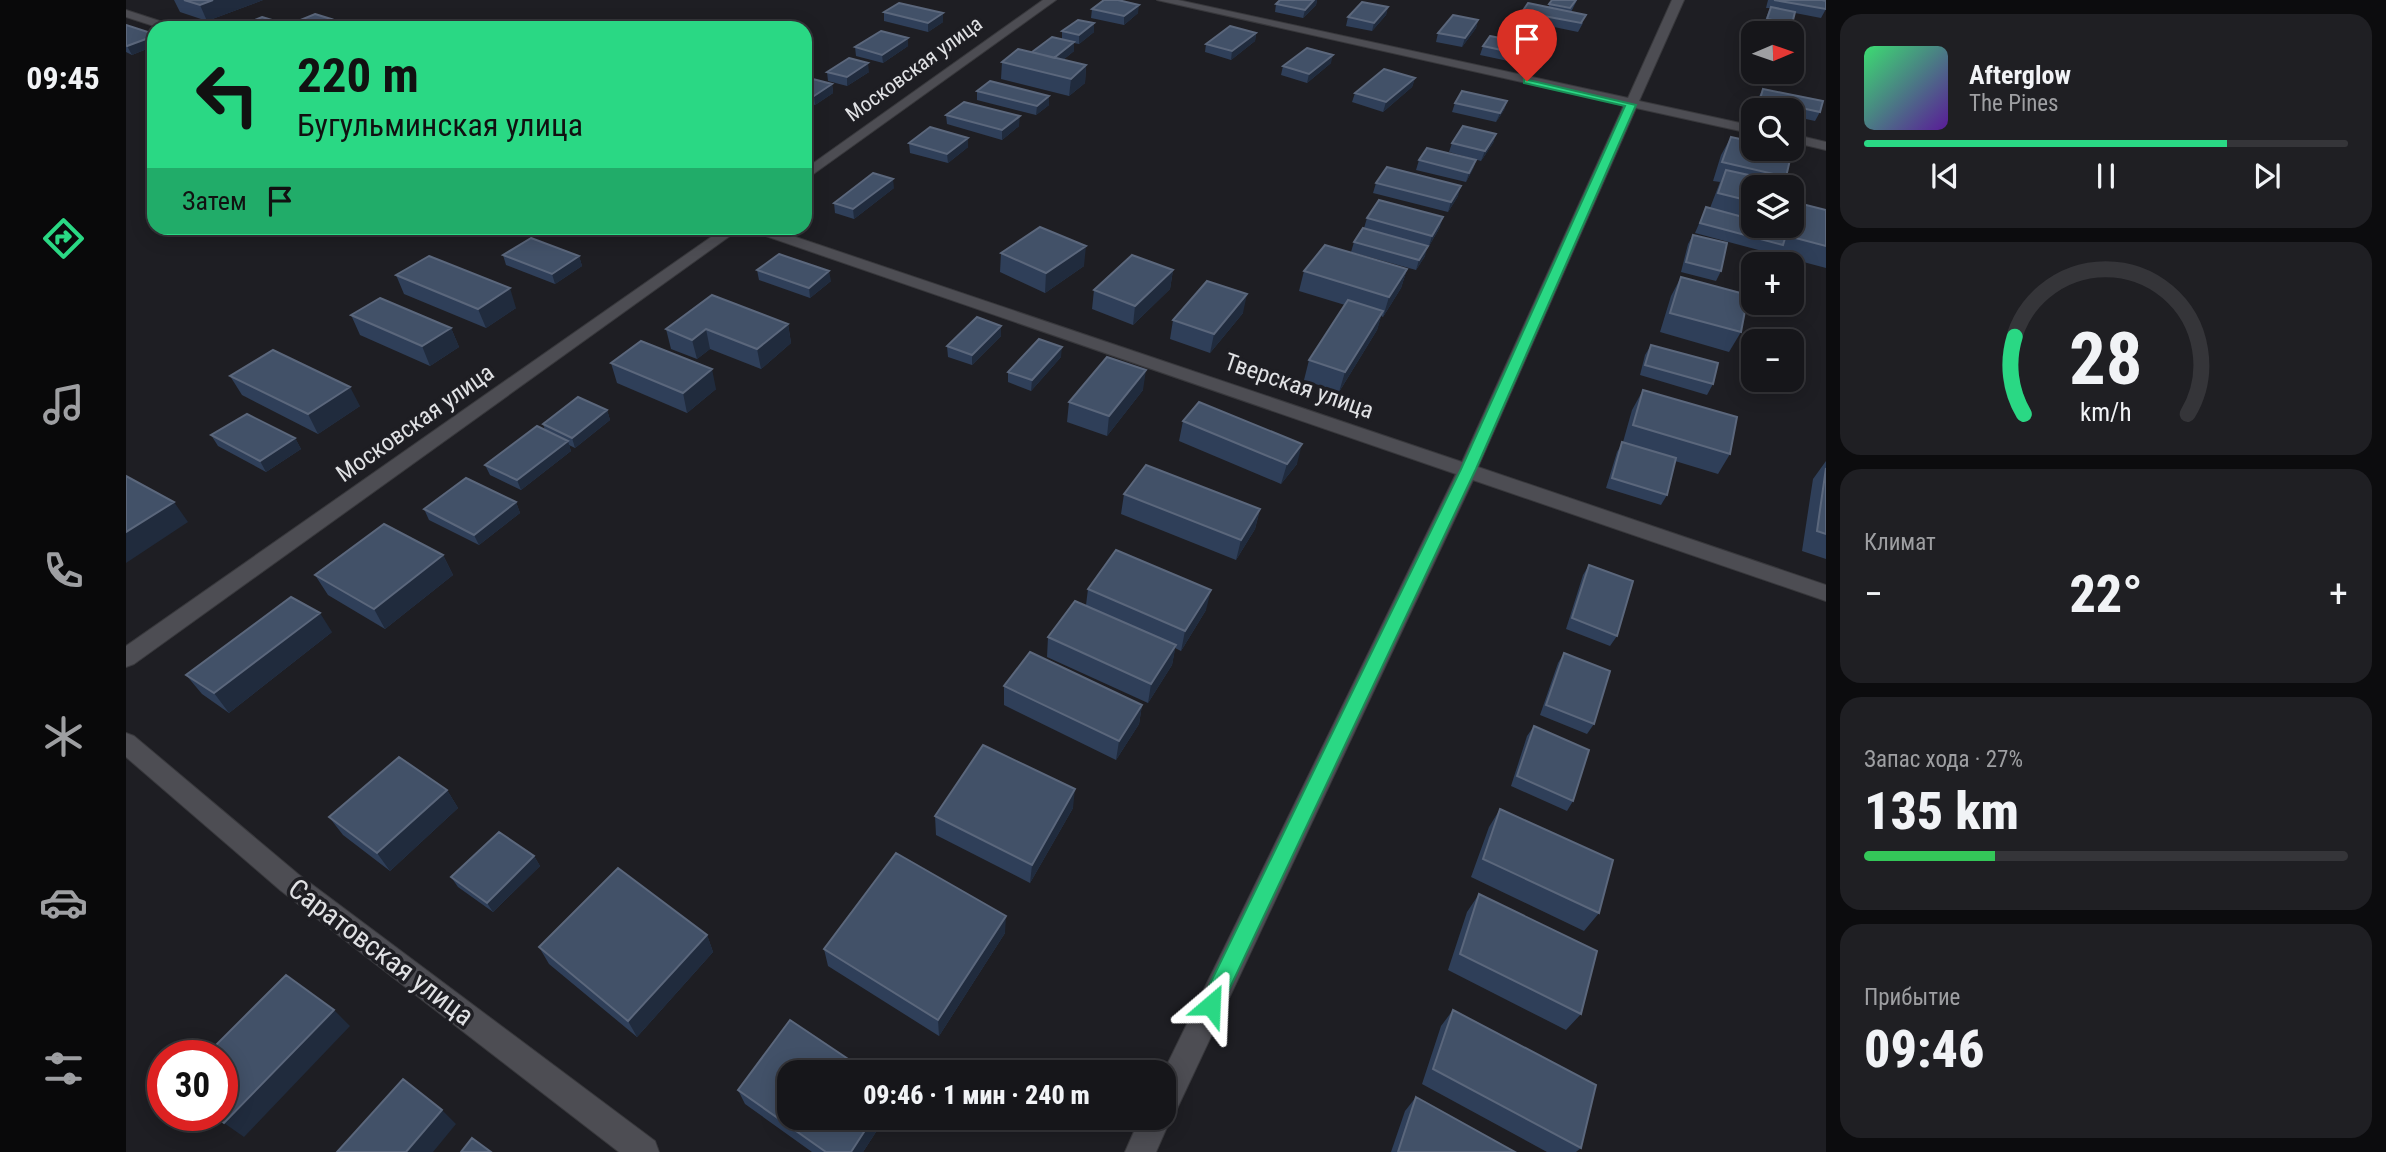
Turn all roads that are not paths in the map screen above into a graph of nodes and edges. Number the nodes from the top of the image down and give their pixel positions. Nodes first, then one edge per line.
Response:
1 (1051, 0) edge
2 (1163, 0) edge
3 (1678, 0) edge
4 (126, 13) edge
5 (150, 21) edge
6 (1631, 105) junction
7 (1741, 127) edge
8 (1804, 141) edge
9 (1826, 146) edge
10 (812, 171) edge
11 (723, 235) edge
12 (777, 235) edge
13 (1468, 469) junction
14 (1826, 593) edge
15 (126, 658) edge
16 (126, 743) edge
17 (1176, 1077) edge
18 (1150, 1130) edge
19 (644, 1152) edge
20 (1140, 1152) edge

1 - 10 street, Московская улица
2 - 6 street
3 - 6 street
4 - 5 street
6 - 7 street
6 - 13 street
8 - 9 street
11 - 15 street, Московская улица
12 - 13 street, Тверская улица
13 - 14 street, Тверская улица
13 - 17 street
16 - 19 street, Саратовская улица
18 - 20 street

